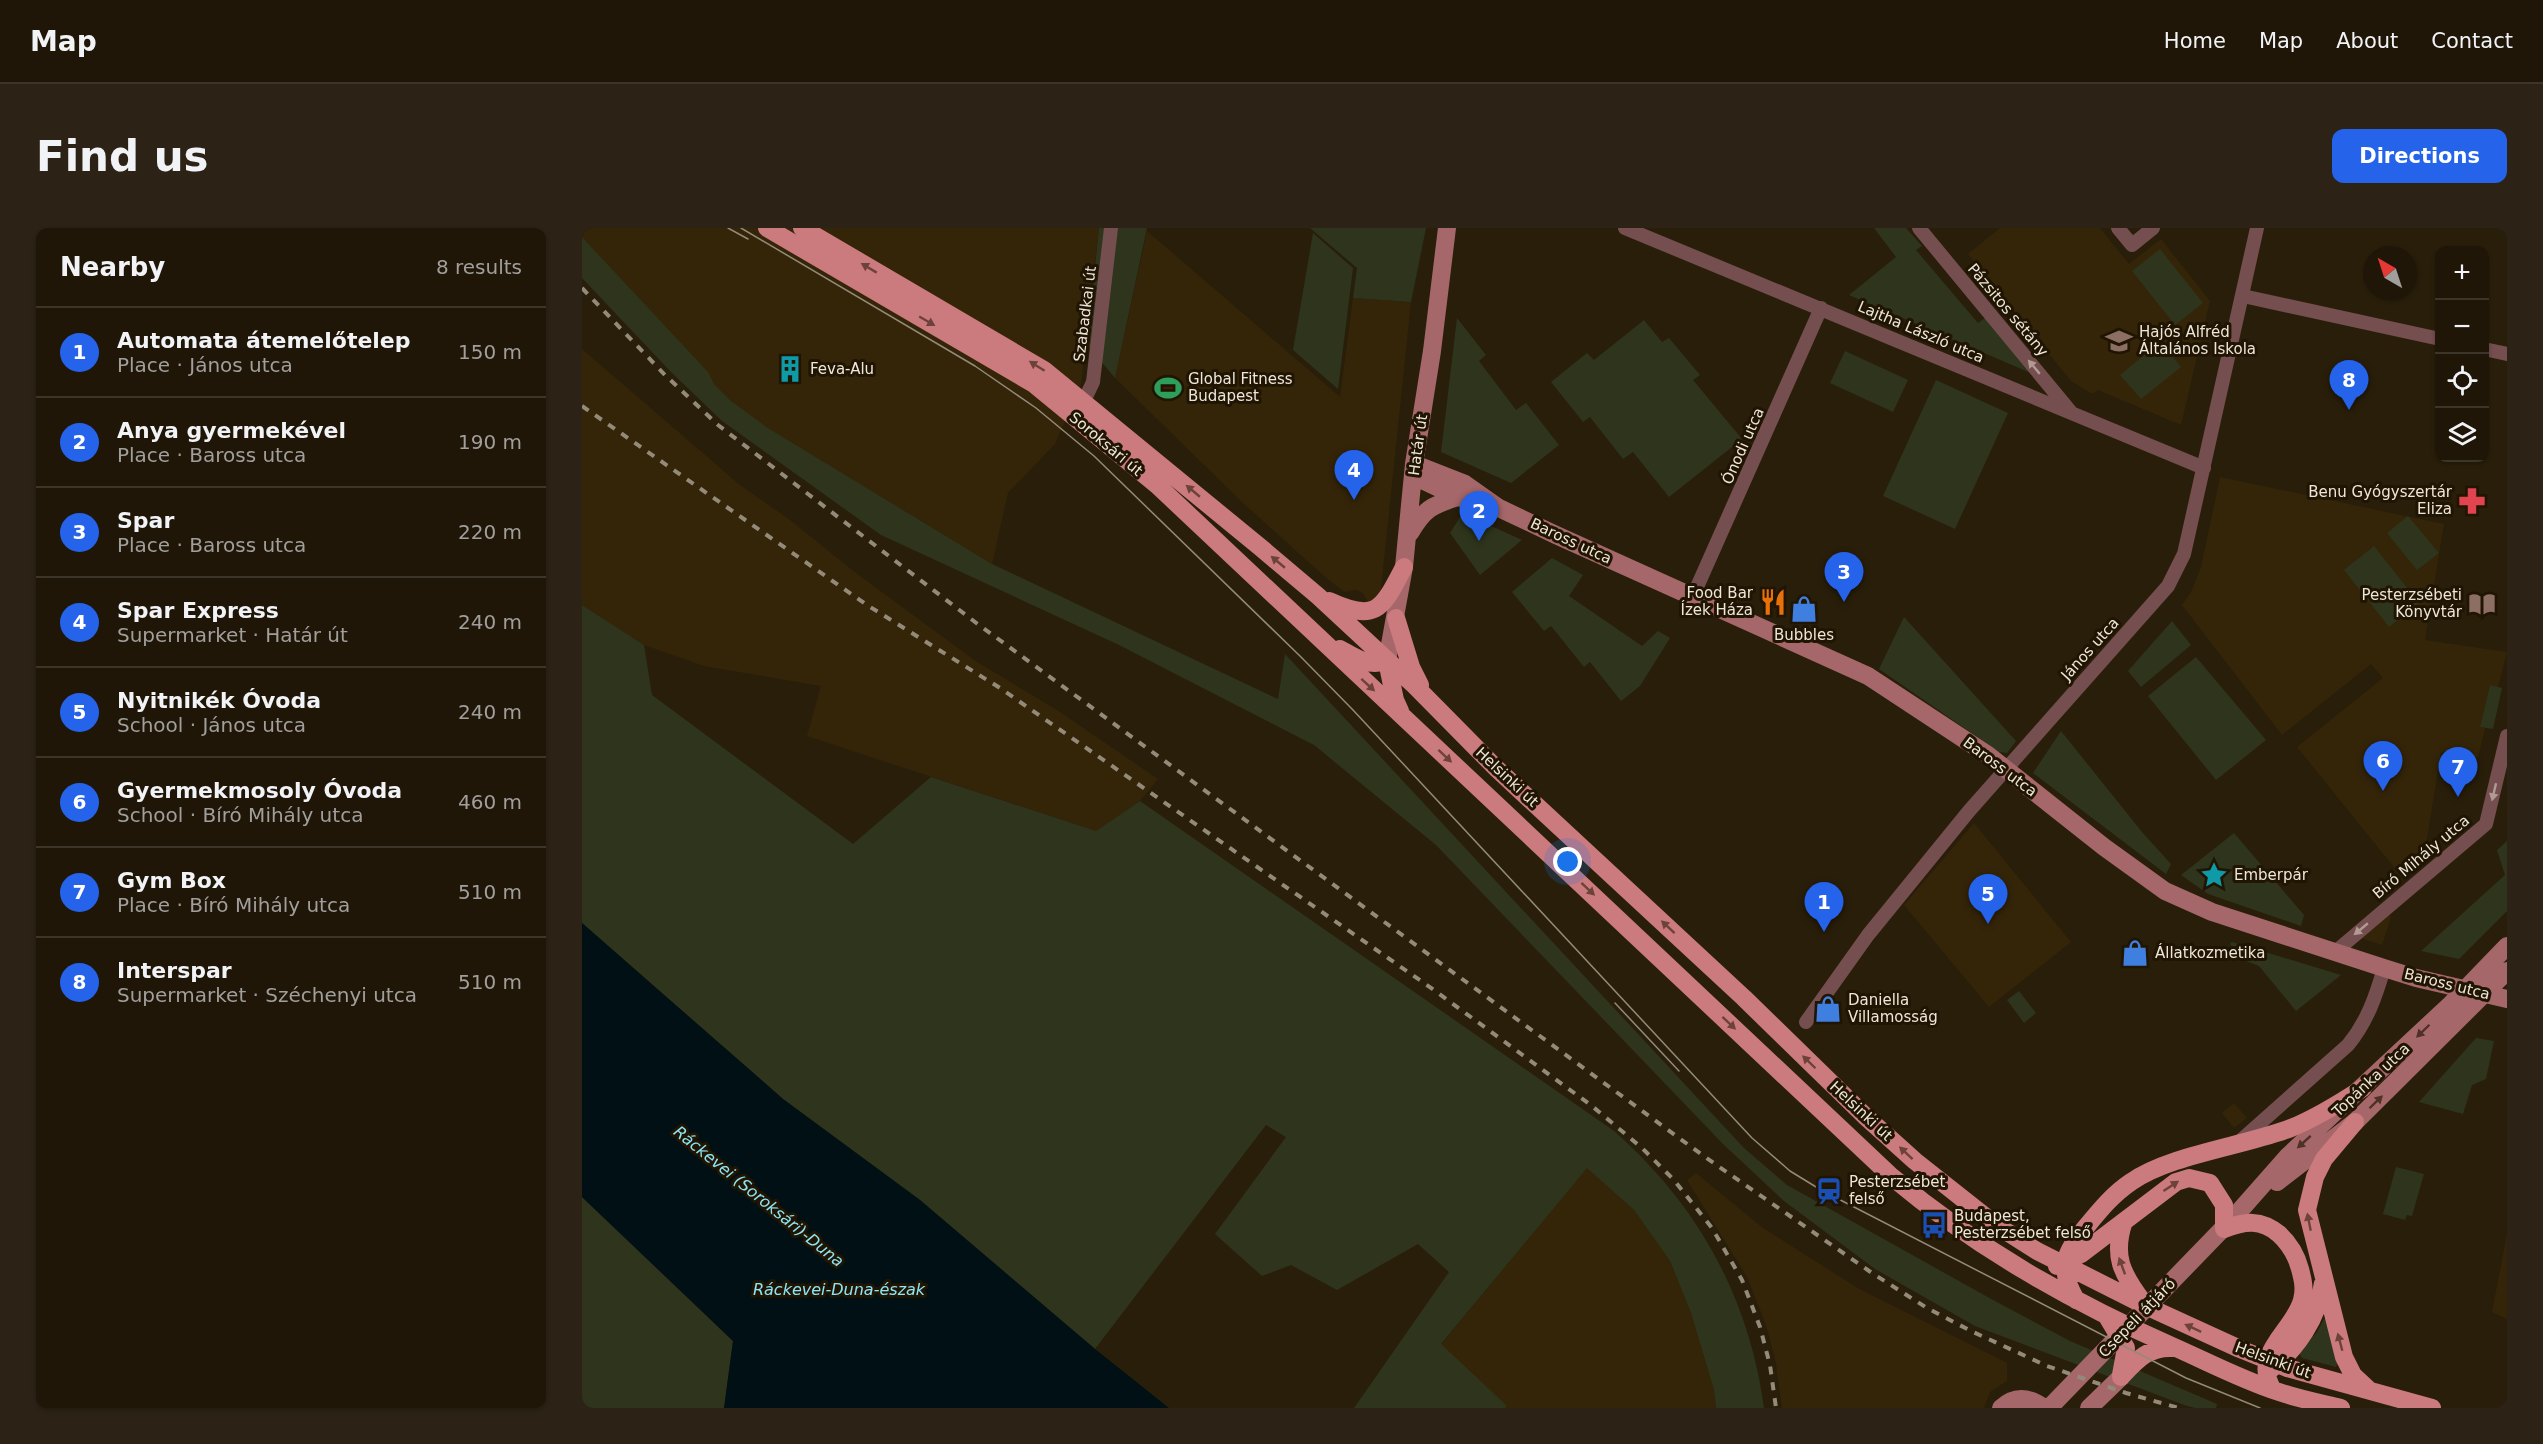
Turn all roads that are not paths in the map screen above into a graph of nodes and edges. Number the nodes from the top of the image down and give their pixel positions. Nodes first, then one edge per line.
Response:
1 (767, 228) edge
2 (802, 228) edge
3 (1111, 228) edge
4 (1447, 228) edge
5 (1625, 228) edge
6 (1919, 228) edge
7 (2118, 228) edge
8 (2153, 228) edge
9 (2258, 228) edge
10 (2243, 296) junction
11 (1821, 308) junction
12 (2435, 338) edge
13 (2489, 350) edge
14 (2507, 354) edge
15 (1084, 401) junction
16 (2072, 412) junction
17 (2204, 468) junction
18 (1414, 470) junction
19 (1458, 496) junction
20 (1499, 508) junction
21 (1406, 540) junction
22 (1404, 567) junction
23 (1318, 596) junction
24 (1693, 596) junction
25 (1396, 618) junction
26 (1310, 631) junction
27 (1388, 661) junction
28 (1432, 704) junction
29 (1402, 716) junction
30 (2507, 735) edge
31 (2006, 769) junction
32 (2507, 946) edge
33 (2335, 952) junction
34 (2384, 968) junction
35 (2507, 971) edge
36 (2465, 990) junction
37 (2485, 993) junction
38 (2507, 999) edge
39 (1806, 1022) dead end
40 (2363, 1089) junction
41 (2355, 1122) junction
42 (2235, 1146) junction
43 (1923, 1202) junction
44 (2236, 1215) junction
45 (2124, 1221) junction
46 (2224, 1229) junction
47 (2076, 1239) junction
48 (2037, 1251) junction
49 (2063, 1263) junction
50 (2323, 1279) junction
51 (2076, 1300) junction
52 (2146, 1306) junction
53 (2107, 1317) junction
54 (2276, 1339) junction
55 (2177, 1348) junction
56 (2240, 1349) junction
57 (2271, 1371) junction
58 (2121, 1377) junction
59 (2370, 1390) junction
60 (2002, 1407) edge
61 (2047, 1408) edge
62 (2089, 1408) edge
63 (2341, 1408) edge
64 (2432, 1408) edge

1 -> 26 main road, Soroksári út
15 -> 2 main road, Soroksári út
3 - 15 street, Szabadkai út
4 - 18 street, Határ út
5 - 11 street, Lajtha László utca
16 -> 6 street, Pázsitos sétány
7 - 8 street
9 - 10 street, János utca
10 - 12 street
10 - 17 street, János utca
11 - 16 street, Lajtha László utca
11 - 24 street, Ónodi utca
13 - 14 street
23 -> 15 main road, Soroksári út
16 - 17 street, Lajtha László utca
17 - 31 street, János utca
18 - 19 street, Baross utca
18 - 20 street, Baross utca
18 - 21 street, Határ út
19 - 20 street, Baross utca
19 - 21 street
20 - 24 street, Baross utca
21 - 22 street, Határ út
22 - 23 main road
22 - 25 street, Határ út
23 - 27 main road, Soroksári út
24 - 31 street, Baross utca
25 - 27 street, Határ út
25 - 28 main road
26 - 27 main road
26 -> 29 main road, Soroksári út
27 - 28 main road, Helsinki út
27 - 29 main road
48 -> 28 main road, Helsinki út
29 -> 43 main road, Helsinki út
30 -> 33 street, Bíró Mihály utca
31 - 33 street, Baross utca
31 - 39 street, János utca
32 - 36 street, Topánka utca
33 - 34 street, Baross utca
34 - 36 street, Baross utca
34 - 42 street
35 - 37 street, Topánka utca
36 - 37 street, Baross utca
36 -> 40 street, Topánka utca
37 - 38 street, Baross utca
41 -> 37 street, Topánka utca
40 - 42 main road
40 -> 44 street, Topánka utca
41 - 44 street, Topánka utca
50 -> 41 main road
42 - 47 main road
43 - 49 main road
43 - 51 main road, Helsinki út
44 - 46 street, Topánka utca
45 -> 46 main road
45 - 49 main road
52 -> 45 main road
46 - 54 main road
46 - 61 street, Csepeli átjáró
47 - 48 main road
47 - 49 main road
48 - 49 main road, Helsinki út
49 - 51 main road
49 - 52 main road, Helsinki út
50 - 57 main road
59 -> 50 main road
51 - 53 main road, Helsinki út
56 -> 52 main road, Helsinki út
53 - 55 main road, Helsinki út
53 - 58 main road
54 - 56 main road
54 - 57 main road
55 - 57 main road, Helsinki út
55 - 58 main road
56 - 57 main road, Helsinki út
57 - 59 main road, Helsinki út
57 - 63 main road, Helsinki út
58 - 62 street
59 - 64 main road, Helsinki út
60 - 61 street

